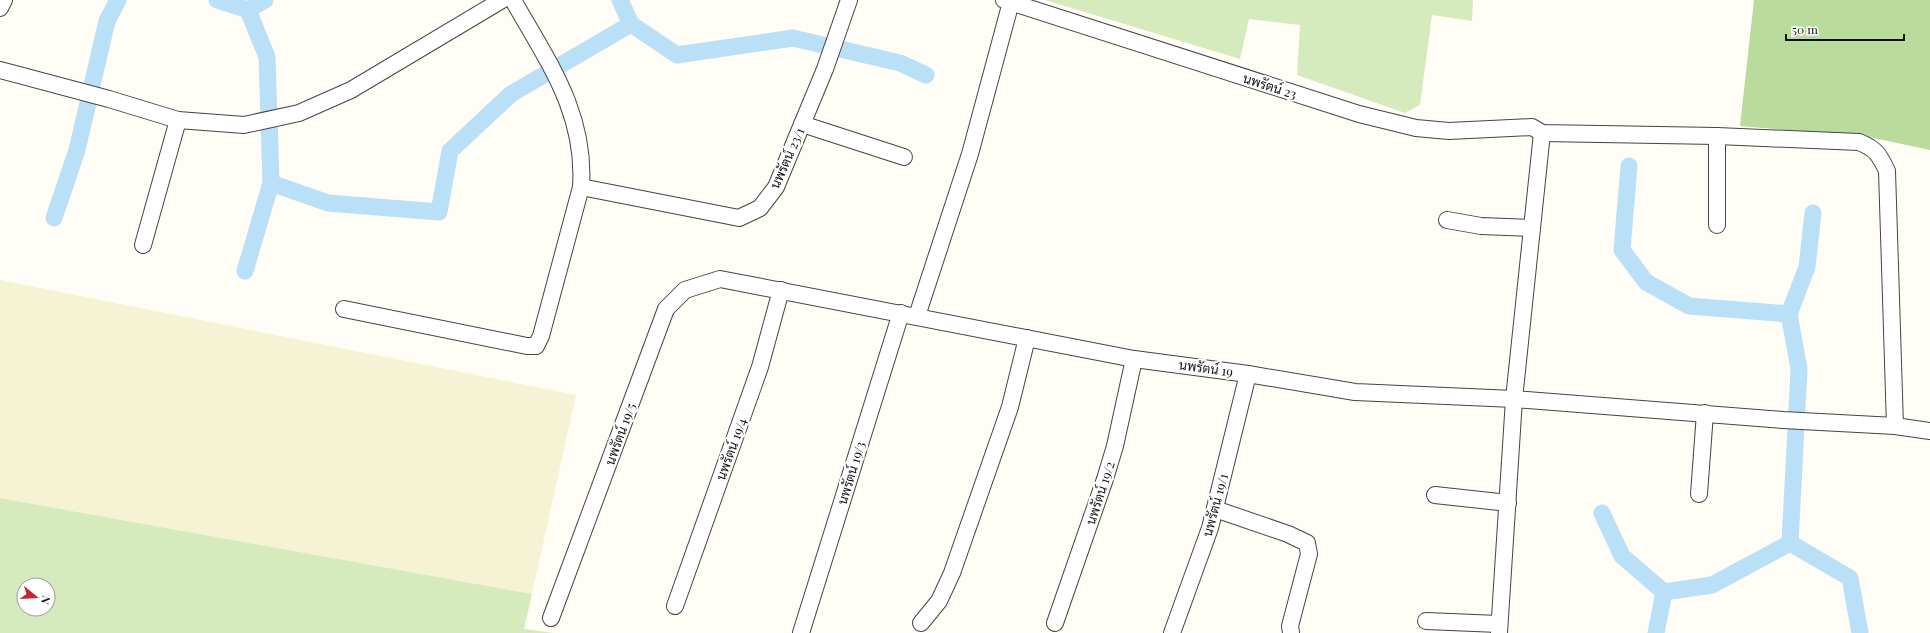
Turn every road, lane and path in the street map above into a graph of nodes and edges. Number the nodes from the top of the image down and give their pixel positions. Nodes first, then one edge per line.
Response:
1 (4, 0) edge
2 (502, 0) edge
3 (513, 0) edge
4 (849, 0) edge
5 (1007, 1) edge
6 (0, 8) edge
7 (0, 70) edge
8 (178, 120) junction
9 (802, 124) junction
10 (1542, 133) junction
11 (1717, 136) junction
12 (904, 157) dead end
13 (581, 187) junction
14 (1447, 220) dead end
15 (1717, 225) dead end
16 (1532, 228) junction
17 (143, 245) dead end
18 (720, 279) joint
19 (781, 290) junction
20 (344, 308) dead end
21 (909, 315) junction
22 (1026, 338) junction
23 (1134, 358) junction
24 (1248, 374) junction
25 (1514, 399) junction
26 (1705, 413) junction
27 (1895, 426) junction
28 (1930, 431) edge
29 (1435, 494) dead end
30 (1699, 494) dead end
31 (1508, 503) junction
32 (1215, 509) junction
33 (675, 606) dead end
34 (551, 618) dead end
35 (1426, 621) dead end
36 (921, 623) dead end
37 (1055, 623) dead end
38 (1499, 629) edge
39 (801, 633) edge
40 (1172, 633) edge
41 (1291, 633) edge

1 - 6 street
2 - 8 street
3 - 13 street
4 - 9 street, นพรัตน์ 23/1
5 - 10 street, นพรัตน์ 23
5 - 21 street, นพรัตน์ 19/3
7 - 8 street
8 - 17 street
9 - 12 street
9 - 13 street, นพรัตน์ 23/1
10 - 11 street, นพรัตน์ 23
10 - 16 street
11 - 15 street
11 - 27 street, นพรัตน์ 23
13 - 20 street
14 - 16 street
16 - 25 street
18 - 19 street, นพรัตน์ 19
18 - 34 street, นพรัตน์ 19/5
19 - 21 street, นพรัตน์ 19
19 - 33 street, นพรัตน์ 19/4
21 - 22 street, นพรัตน์ 19
21 - 39 street, นพรัตน์ 19/3
22 - 23 street, นพรัตน์ 19
22 - 36 street
23 - 24 street, นพรัตน์ 19
23 - 37 street, นพรัตน์ 19/2
24 - 25 street, นพรัตน์ 19
24 - 32 street, นพรัตน์ 19/1
25 - 26 street, นพรัตน์ 19
25 - 31 street
26 - 27 street, นพรัตน์ 19
26 - 30 street
27 - 28 street, นพรัตน์ 19
29 - 31 street
31 - 38 street
32 - 40 street, นพรัตน์ 19/1
32 - 41 street
35 - 38 street

